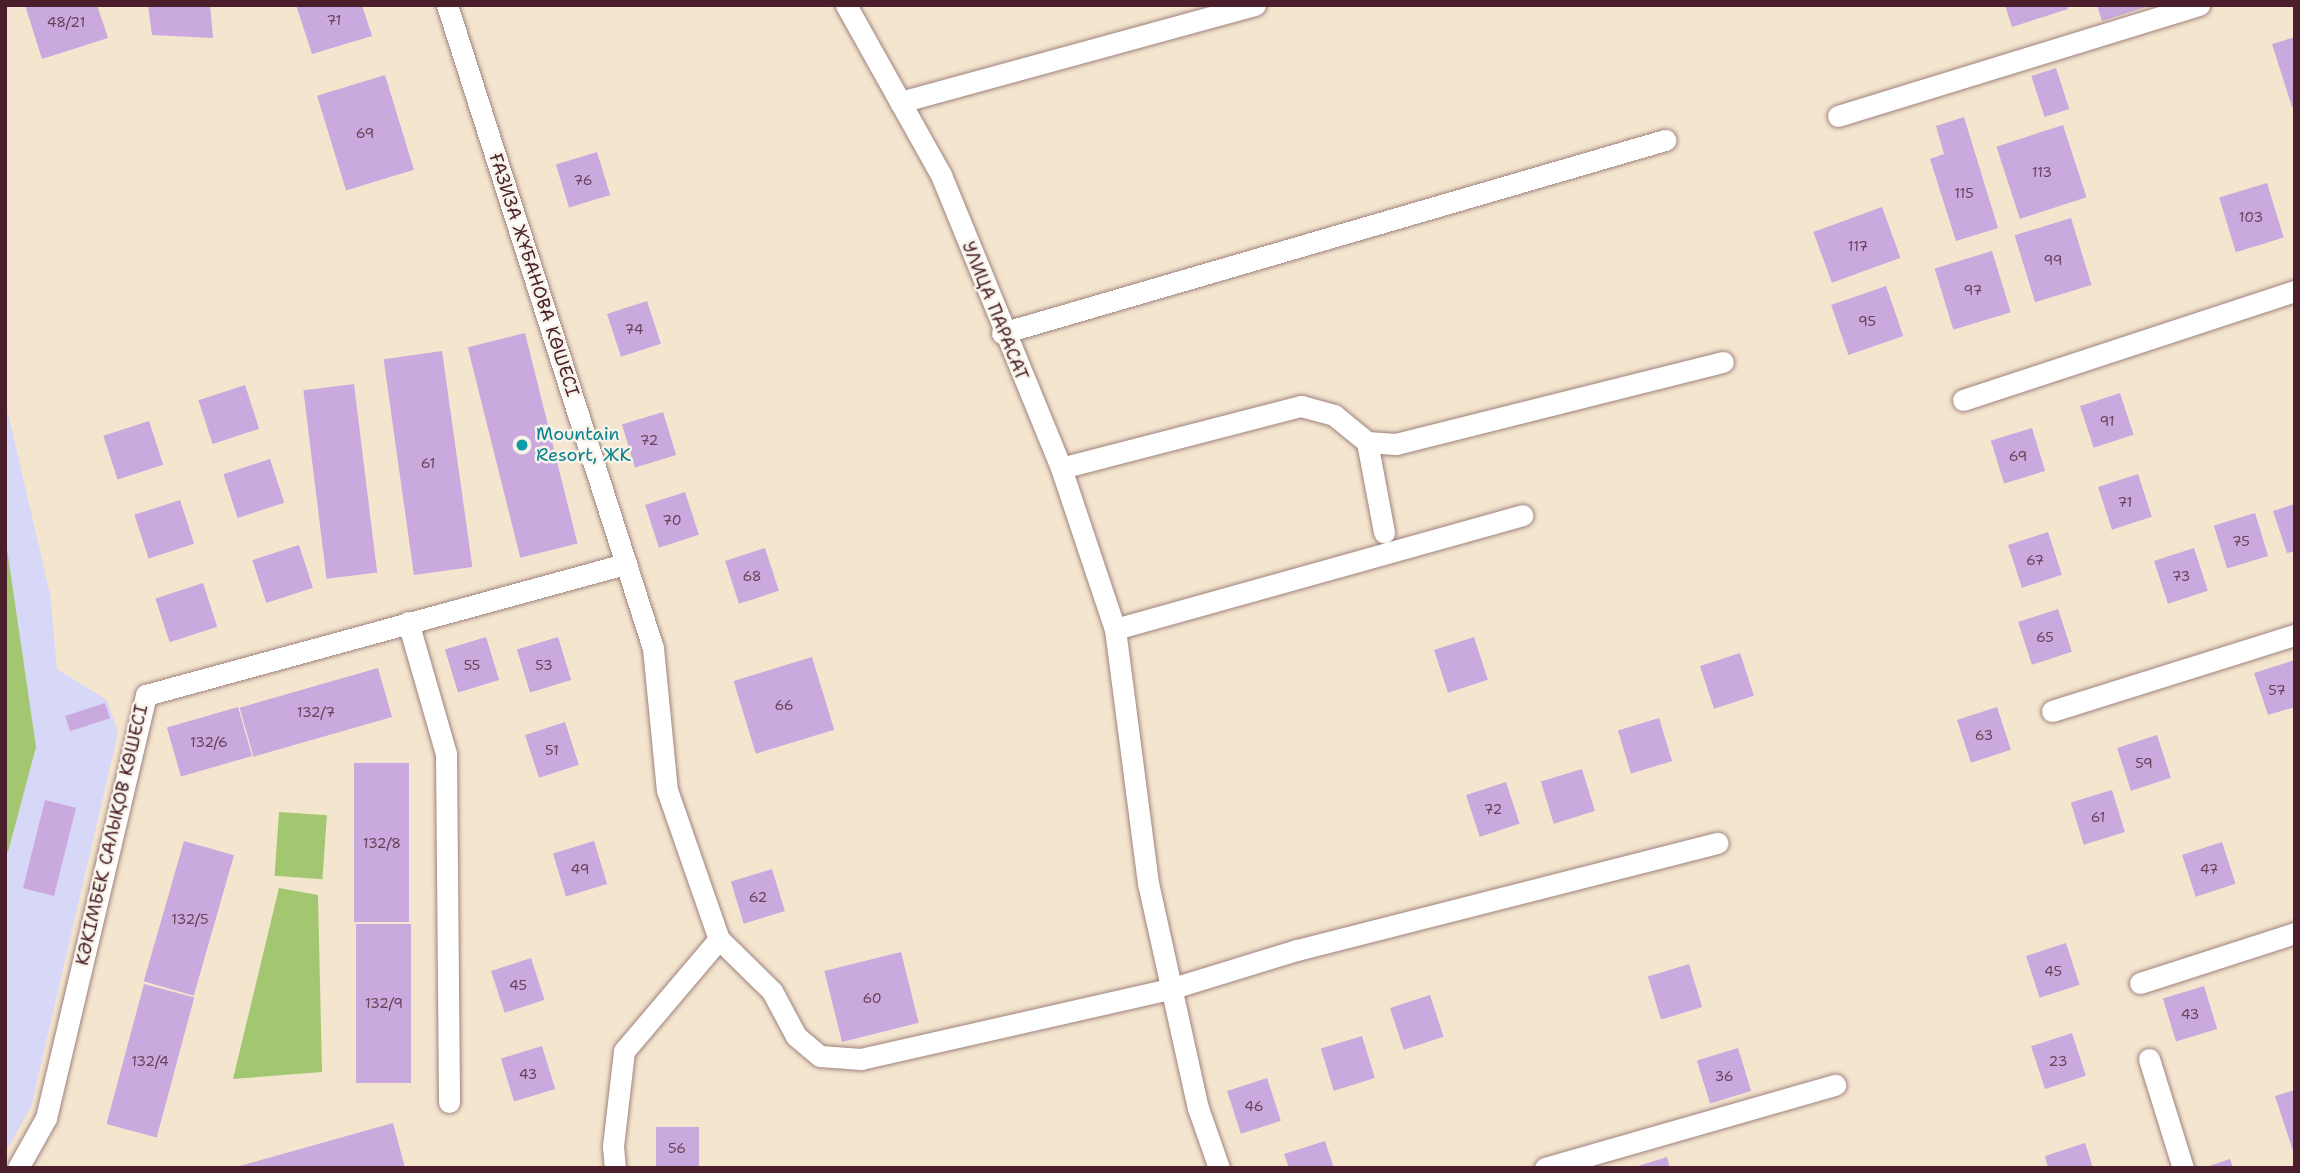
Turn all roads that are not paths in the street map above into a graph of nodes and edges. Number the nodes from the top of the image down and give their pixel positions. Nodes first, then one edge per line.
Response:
1 (447, 5) edge
2 (846, 5) edge
3 (1255, 5) edge
4 (2199, 5) edge
5 (900, 102) junction
6 (1838, 116) dead end
7 (1665, 139) dead end
8 (2295, 291) edge
9 (1003, 333) junction
10 (1723, 362) dead end
11 (1963, 400) dead end
12 (1367, 442) junction
13 (1061, 468) junction
14 (1522, 515) dead end
15 (1384, 532) dead end
16 (626, 564) junction
17 (408, 622) junction
18 (1115, 629) junction
19 (2295, 635) edge
20 (2052, 710) dead end
21 (1718, 844) dead end
22 (2295, 933) edge
23 (719, 939) junction
24 (2140, 983) dead end
25 (1170, 989) junction
26 (2149, 1059) dead end
27 (1835, 1085) dead end
28 (449, 1102) dead end
29 (18, 1168) edge
30 (615, 1168) edge
31 (1219, 1168) edge
32 (1545, 1168) edge
33 (2183, 1168) edge

1 - 16 street, ҒАЗИЗА ЖҰБАНОВА КӨШЕСІ
2 - 5 street, УЛИЦА ПАРАСАТ
3 - 5 street
4 - 6 street
5 - 9 street, УЛИЦА ПАРАСАТ
7 - 9 street
8 - 11 street
9 - 13 street, УЛИЦА ПАРАСАТ
10 - 12 street
12 - 13 street
12 - 15 street
13 - 18 street, УЛИЦА ПАРАСАТ
14 - 18 street
16 - 17 street, КӘКІМБЕК САЛЫҚОВ КӨШЕСІ
16 - 23 street, ҒАЗИЗА ЖҰБАНОВА КӨШЕСІ
17 - 28 street
17 - 29 street, КӘКІМБЕК САЛЫҚОВ КӨШЕСІ
18 - 25 street, УЛИЦА ПАРАСАТ
19 - 20 street
21 - 25 street
22 - 24 street
23 - 25 street
23 - 30 street
25 - 31 street, УЛИЦА ПАРАСАТ
26 - 33 street
27 - 32 street

